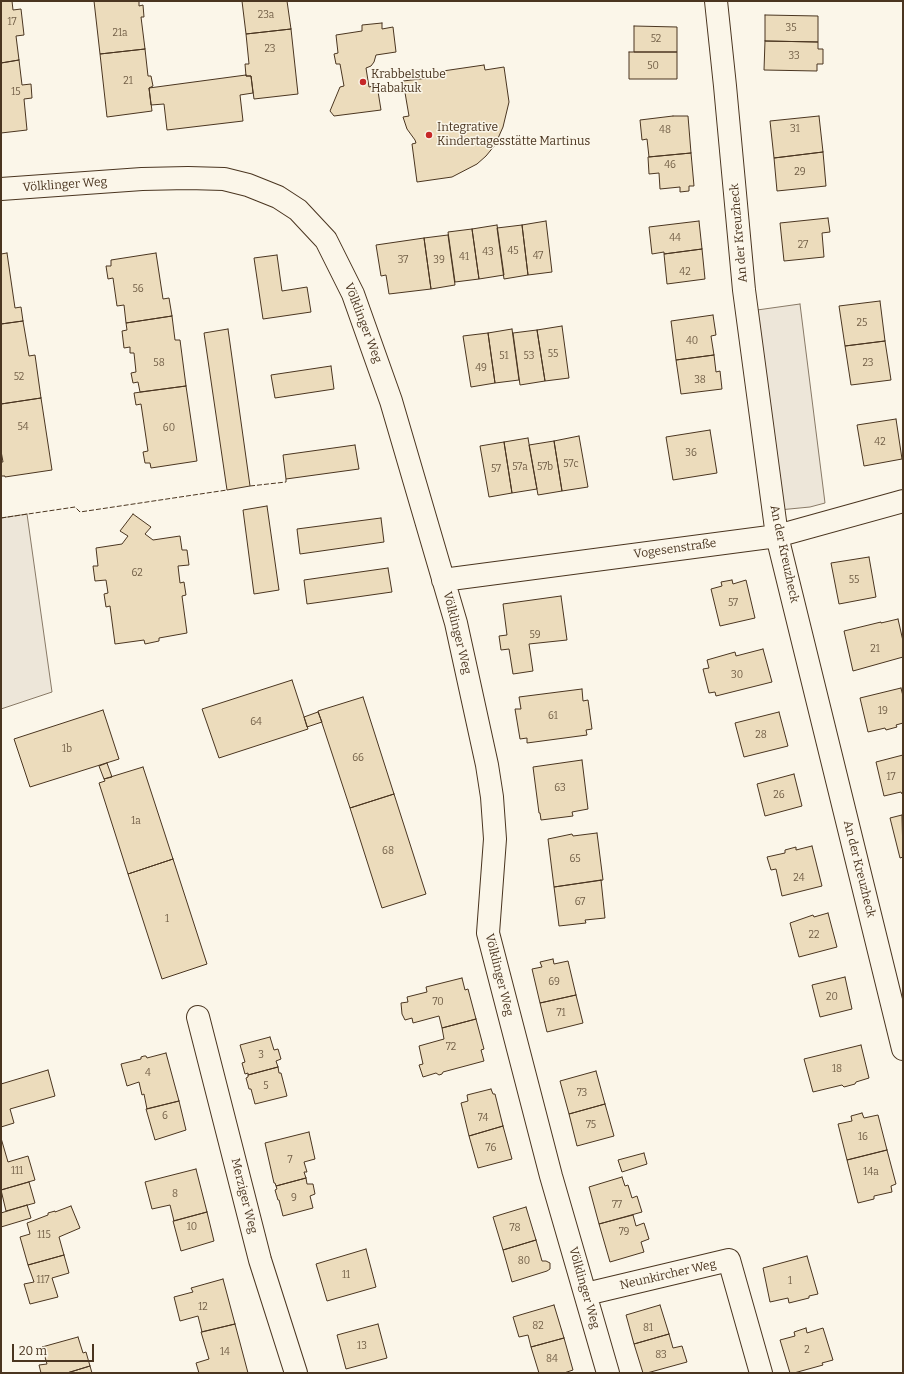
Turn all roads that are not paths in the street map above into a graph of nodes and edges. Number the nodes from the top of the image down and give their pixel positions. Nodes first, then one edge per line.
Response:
1 (716, 1) edge
2 (1, 190) edge
3 (903, 501) edge
4 (778, 536) junction
5 (443, 580) junction
6 (198, 1017) dead end
7 (903, 1049) edge
8 (586, 1294) junction
9 (296, 1373) edge
10 (608, 1373) edge
11 (761, 1373) edge

1 - 4 street, An der Kreuzheck
2 - 5 street, Völklinger Weg
3 - 4 street, Vogesenstraße
4 - 5 street, Vogesenstraße
4 - 7 street, An der Kreuzheck
5 - 8 street, Völklinger Weg
6 - 9 street, Merziger Weg
8 - 10 street, Völklinger Weg
8 - 11 street, Neunkircher Weg

